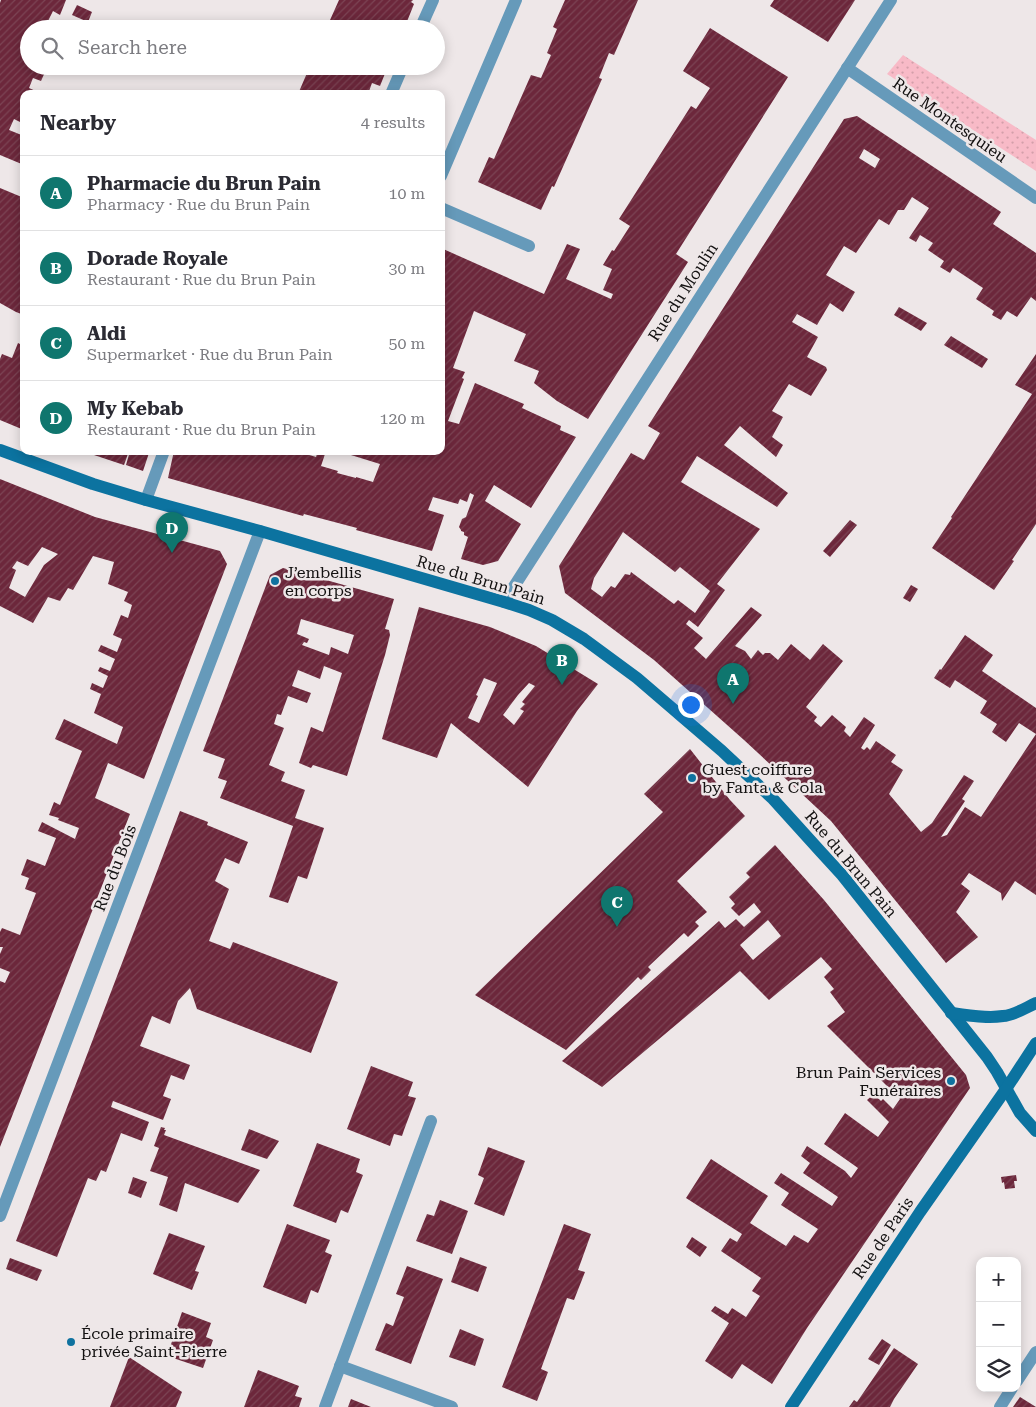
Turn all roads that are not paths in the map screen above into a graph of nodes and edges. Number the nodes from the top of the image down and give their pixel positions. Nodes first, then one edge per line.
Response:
1 (433, 0) edge
2 (516, 0) edge
3 (891, 0) edge
4 (424, 20) edge
5 (847, 68) junction
6 (399, 75) edge
7 (393, 90) edge
8 (445, 167) edge
9 (1036, 198) edge
10 (445, 210) edge
11 (529, 246) dead end
12 (0, 450) edge
13 (163, 455) edge
14 (146, 500) junction
15 (260, 531) junction
16 (504, 602) junction
17 (1036, 1003) edge
18 (951, 1013) junction
19 (1036, 1043) edge
20 (1006, 1090) junction
21 (430, 1121) dead end
22 (1036, 1131) edge
23 (0, 1216) edge
24 (1036, 1352) edge
25 (340, 1366) junction
26 (1021, 1375) edge
27 (1009, 1392) edge
28 (325, 1407) edge
29 (452, 1407) edge
30 (791, 1407) edge
31 (1000, 1407) edge

1 - 4 street
2 - 8 street
3 - 5 street, Rue du Moulin
5 - 9 street, Rue Montesquieu
5 - 16 street, Rue du Moulin
6 - 7 street
10 - 11 street
12 - 14 main road, Rue du Brun Pain
13 - 14 street
14 - 15 main road, Rue du Brun Pain
15 - 16 main road, Rue du Brun Pain
15 - 23 street, Rue du Bois
16 - 18 main road, Rue du Brun Pain
17 - 18 main road
18 - 20 main road, Rue du Brun Pain
19 - 20 main road, Rue de Paris
20 - 22 main road, Rue du Brun Pain
20 - 30 main road, Rue de Paris
21 - 25 street
24 - 26 street
25 - 28 street
25 - 29 street
27 - 31 street

